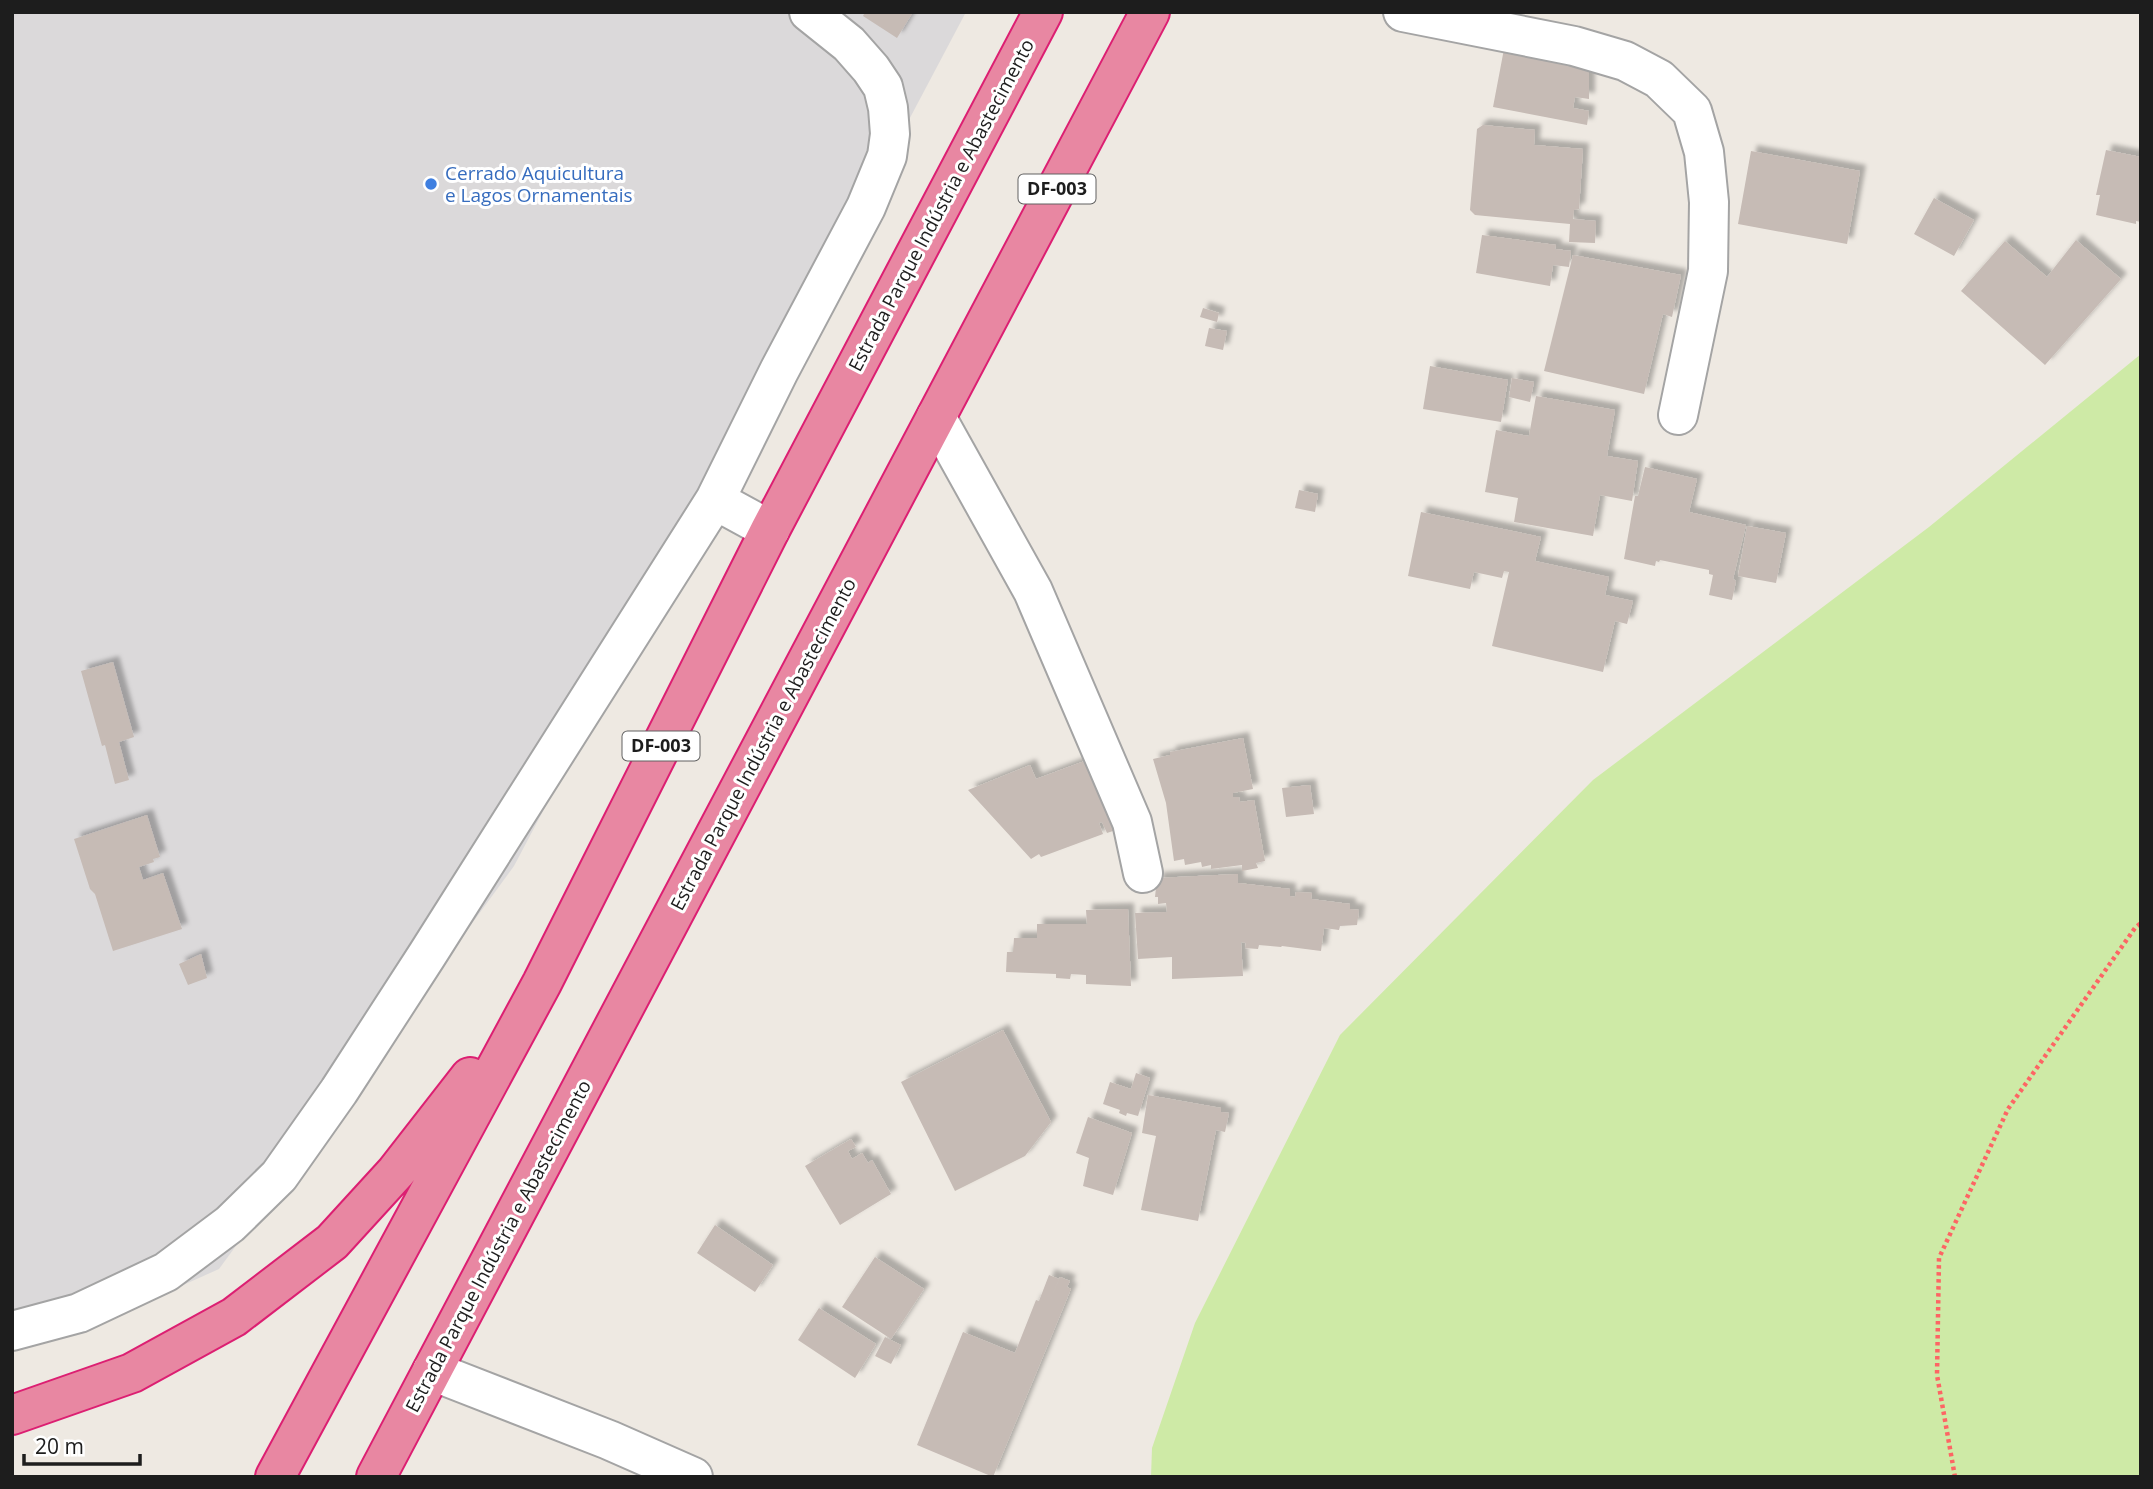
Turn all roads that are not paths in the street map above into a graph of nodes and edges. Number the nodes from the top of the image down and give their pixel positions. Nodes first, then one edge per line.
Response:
1 (809, 12) edge
2 (1043, 12) edge
3 (1150, 12) edge
4 (1403, 12) edge
5 (1678, 415) dead end
6 (936, 417) junction
7 (715, 500) junction
8 (770, 530) junction
9 (1143, 873) dead end
10 (542, 983) junction
11 (12, 1331) edge
12 (432, 1371) junction
13 (12, 1415) edge
14 (275, 1477) edge
15 (376, 1477) edge
16 (693, 1477) edge

1 - 7 street
2 - 8 highway, Estrada Parque Indústria e Abastecimento / DF-003
3 - 6 highway, Estrada Parque Indústria e Abastecimento / DF-003
4 - 5 street
6 - 9 street
6 - 12 highway, Estrada Parque Indústria e Abastecimento / DF-003
7 - 8 street
7 - 11 street
8 - 10 highway, Estrada Parque Indústria e Abastecimento / DF-003
10 - 13 highway
10 - 14 highway, Estrada Parque Indústria e Abastecimento / DF-003
12 - 15 highway, Estrada Parque Indústria e Abastecimento / DF-003
12 - 16 street

